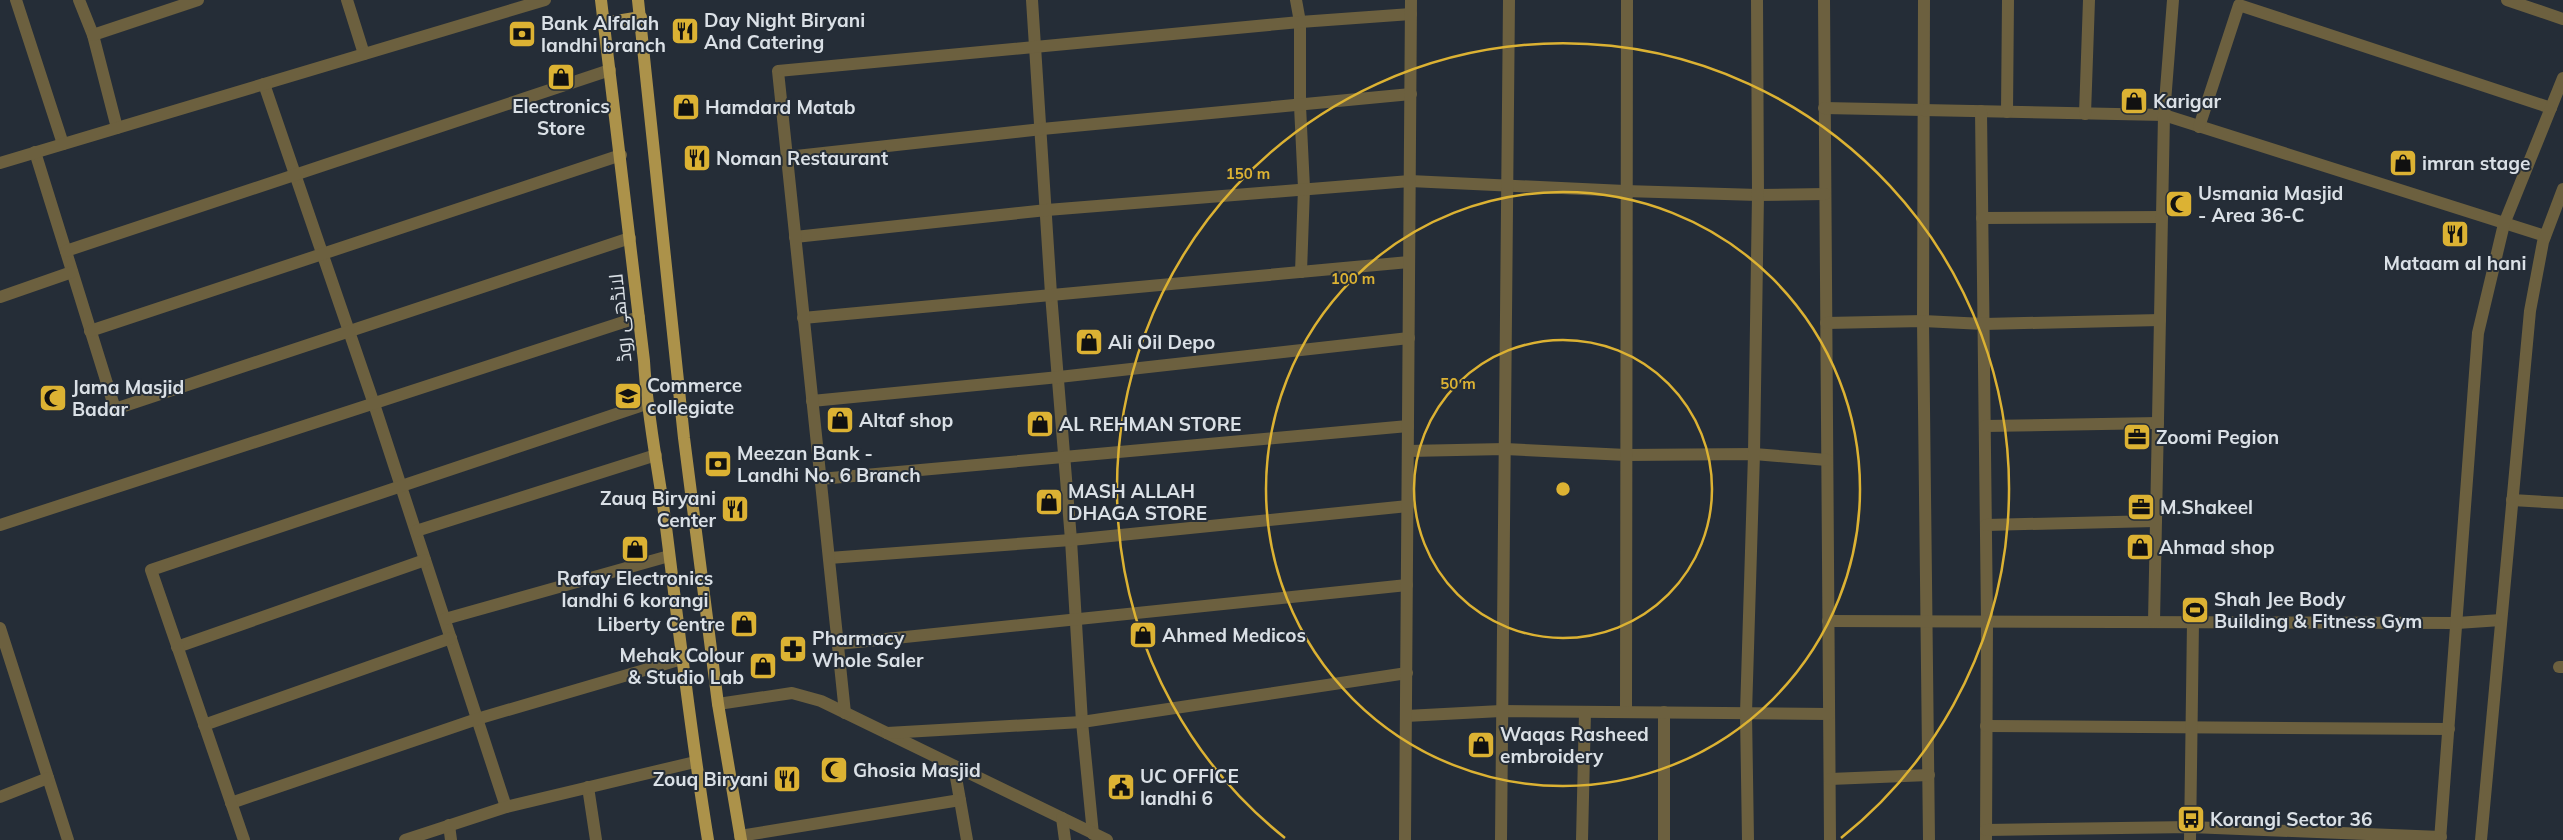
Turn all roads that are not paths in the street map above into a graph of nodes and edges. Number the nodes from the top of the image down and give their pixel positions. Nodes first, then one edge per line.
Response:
1 (16, 0) edge
2 (79, 0) edge
3 (198, 0) edge
4 (347, 0) edge
5 (545, 0) edge
6 (601, 0) edge
7 (638, 0) edge
8 (1032, 0) edge
9 (1296, 0) edge
10 (1411, 0) edge
11 (1509, 0) edge
12 (1626, 0) edge
13 (1757, 0) edge
14 (1824, 0) edge
15 (1924, 0) edge
16 (2008, 0) edge
17 (2090, 0) edge
18 (2173, 0) edge
19 (2507, 0) edge
20 (1411, 14) junction
21 (641, 17) junction
22 (2563, 19) edge
23 (604, 22) junction
24 (1300, 22) junction
25 (93, 35) junction
26 (1036, 48) junction
27 (364, 54) junction
28 (610, 70) junction
29 (2563, 78) edge
30 (264, 84) junction
31 (1411, 94) junction
32 (1300, 106) junction
33 (1824, 108) junction
34 (2551, 108) junction
35 (1924, 109) junction
36 (1981, 111) junction
37 (2007, 112) junction
38 (2085, 114) junction
39 (2164, 115) junction
40 (2199, 127) junction
41 (117, 128) junction
42 (1042, 129) junction
43 (63, 144) junction
44 (35, 152) junction
45 (621, 155) junction
46 (787, 156) junction
47 (0, 163) edge
48 (295, 175) junction
49 (1410, 181) junction
50 (1508, 184) junction
51 (1304, 188) junction
52 (2563, 189) edge
53 (1625, 191) junction
54 (1825, 194) junction
55 (1758, 195) junction
56 (1047, 210) junction
57 (1982, 218) junction
58 (2162, 218) junction
59 (2504, 224) junction
60 (2545, 236) junction
61 (795, 237) junction
62 (630, 238) junction
63 (66, 251) junction
64 (322, 254) junction
65 (1409, 262) junction
66 (72, 272) junction
67 (1302, 272) junction
68 (1051, 294) junction
69 (0, 297) edge
70 (639, 317) junction
71 (803, 318) junction
72 (2160, 320) junction
73 (1923, 321) junction
74 (1826, 323) junction
75 (1984, 324) junction
76 (90, 331) junction
77 (348, 331) junction
78 (1409, 338) junction
79 (1059, 377) junction
80 (812, 401) junction
81 (374, 404) junction
82 (646, 404) junction
83 (2158, 422) junction
84 (1408, 426) junction
85 (1984, 426) junction
86 (1505, 450) junction
87 (1408, 451) junction
88 (1754, 454) junction
89 (656, 455) junction
90 (1626, 455) junction
91 (1064, 458) junction
92 (1827, 460) junction
93 (820, 479) junction
94 (401, 486) junction
95 (2512, 500) junction
96 (2563, 502) edge
97 (1408, 506) junction
98 (2156, 521) junction
99 (0, 525) edge
100 (1986, 525) junction
101 (416, 531) junction
102 (1071, 540) junction
103 (669, 556) junction
104 (829, 558) junction
105 (425, 560) junction
106 (1407, 585) junction
107 (1074, 618) junction
108 (445, 619) junction
109 (2501, 620) junction
110 (1828, 621) junction
111 (1928, 621) junction
112 (1987, 621) junction
113 (2154, 622) junction
114 (2193, 622) junction
115 (2457, 623) junction
116 (0, 628) edge
117 (451, 638) junction
118 (838, 644) junction
119 (177, 647) junction
120 (682, 659) junction
121 (1407, 673) junction
122 (718, 704) junction
123 (1626, 711) junction
124 (1501, 712) junction
125 (1585, 712) junction
126 (1664, 712) junction
127 (845, 713) junction
128 (1746, 713) junction
129 (1829, 714) junction
130 (1406, 716) junction
131 (477, 719) junction
132 (1082, 722) junction
133 (204, 724) junction
134 (1986, 726) junction
135 (2194, 726) junction
136 (2449, 729) junction
137 (887, 733) junction
138 (695, 762) junction
139 (954, 766) junction
140 (1929, 776) junction
141 (48, 778) junction
142 (1830, 779) junction
143 (588, 787) junction
144 (0, 796) edge
145 (960, 800) junction
146 (231, 803) junction
147 (506, 807) junction
148 (1062, 818) junction
149 (449, 826) junction
150 (1093, 834) junction
151 (2191, 834) edge
152 (1986, 835) edge
153 (740, 838) edge
154 (2441, 838) edge
155 (68, 840) edge
156 (244, 840) edge
157 (405, 840) edge
158 (451, 840) edge
159 (596, 840) edge
160 (708, 840) edge
161 (967, 840) edge
162 (1065, 840) edge
163 (1107, 840) edge
164 (1405, 840) edge
165 (1501, 840) edge
166 (1582, 840) edge
167 (1664, 840) edge
168 (1748, 840) edge
169 (1830, 840) edge
170 (1929, 840) edge
171 (2480, 840) edge

1 - 43 street
2 - 25 street
3 - 25 street
4 - 27 street
5 - 27 street
6 - 23 main road, لانڈھی روڈ
7 - 21 main road
8 - 26 street
9 - 24 street
10 - 20 street
11 - 50 street
12 - 53 street
13 - 55 street
14 - 33 street
15 - 35 street
16 - 37 street
17 - 38 street
18 - 39 street
19 - 22 street
20 - 24 street
20 - 31 street
21 - 23 main road
21 - 122 main road
23 - 28 main road, لانڈھی روڈ
24 - 26 street
24 - 32 street
25 - 41 street
26 - 42 street
26 - 46 street
27 - 30 street
28 - 45 main road, لانڈھی روڈ
28 - 48 street
29 - 34 street
30 - 41 street
30 - 48 street
31 - 32 street
31 - 49 street
32 - 42 street
32 - 51 street
33 - 35 street
33 - 54 street
34 - 40 street
34 - 59 street
35 - 36 street
35 - 73 street
36 - 37 street
36 - 57 street
37 - 38 street
38 - 39 street
39 - 40 street
39 - 58 street
40 - 59 street
41 - 43 street
42 - 46 street
42 - 56 street
43 - 44 street
44 - 47 street
44 - 63 street
45 - 62 main road, لانڈھی روڈ
45 - 64 street
46 - 61 street
48 - 63 street
48 - 64 street
49 - 50 street
49 - 51 street
49 - 65 street
50 - 53 street
50 - 86 street
51 - 56 street
51 - 67 street
52 - 60 street
53 - 55 street
53 - 90 street
54 - 55 street
54 - 74 street
55 - 88 street
56 - 61 street
56 - 68 street
57 - 58 street
57 - 75 street
58 - 72 street
59 - 60 street
59 - 115 street
60 - 95 street
61 - 71 street
62 - 70 main road, لانڈھی روڈ
62 - 77 street
63 - 66 street
64 - 76 street
64 - 77 street
65 - 67 street
65 - 78 street
66 - 69 street
66 - 76 street
67 - 68 street
68 - 71 street
68 - 79 street
70 - 81 street
70 - 82 main road, لانڈھی روڈ
71 - 80 street
72 - 75 street
72 - 83 street
73 - 74 street
73 - 75 street
73 - 111 street
74 - 92 street
75 - 85 street
76 - 77 street
77 - 81 street
78 - 79 street
78 - 84 street
79 - 80 street
79 - 91 street
80 - 93 street
81 - 94 street
81 - 99 street
82 - 89 main road, لانڈھی روڈ
82 - 94 street
83 - 85 street
83 - 98 street
84 - 87 street
84 - 91 street
85 - 100 street
86 - 87 street
86 - 90 street
86 - 124 street
87 - 97 street
88 - 90 street
88 - 92 street
88 - 128 street
89 - 101 street
89 - 103 main road, لانڈھی روڈ
90 - 123 street
91 - 93 street
91 - 102 street
92 - 110 street
93 - 104 street
94 - 101 street
94 - 119 street
95 - 96 street
95 - 109 street
97 - 102 street
97 - 106 street
98 - 100 street
98 - 113 street
100 - 112 street
101 - 105 street
102 - 104 street
102 - 107 street
103 - 108 street
103 - 120 main road, لانڈھی روڈ
104 - 118 street
105 - 108 street
105 - 119 street
106 - 107 street
106 - 121 street
107 - 118 street
107 - 132 street
108 - 117 street
109 - 115 street
109 - 171 street
110 - 111 street
110 - 129 street
111 - 112 street
111 - 140 street
112 - 113 street
112 - 134 street
113 - 114 street
114 - 115 street
114 - 135 street
115 - 136 street
116 - 141 street
117 - 131 street
117 - 133 street
118 - 127 street
119 - 133 street
120 - 131 street
120 - 138 main road, لانڈھی روڈ
121 - 130 street
121 - 132 street
122 - 127 street
122 - 153 main road
123 - 125 street
123 - 126 street
124 - 125 street
124 - 130 street
124 - 165 street
125 - 166 street
126 - 128 street
126 - 167 street
127 - 137 street
128 - 129 street
128 - 168 street
129 - 142 street
130 - 164 street
131 - 146 street
131 - 147 street
132 - 137 street
132 - 150 street
133 - 146 street
134 - 135 street
134 - 152 street
135 - 136 street
135 - 151 street
136 - 154 street
137 - 139 street
138 - 143 street
138 - 160 main road, لانڈھی روڈ
139 - 145 street
139 - 148 street
140 - 142 street
140 - 170 street
141 - 144 street
141 - 155 street
142 - 169 street
143 - 147 street
143 - 159 street
145 - 153 street
145 - 161 street
146 - 156 street
147 - 149 street
148 - 150 street
148 - 162 street
149 - 157 street
149 - 158 street
150 - 163 street
151 - 152 street
151 - 154 street

